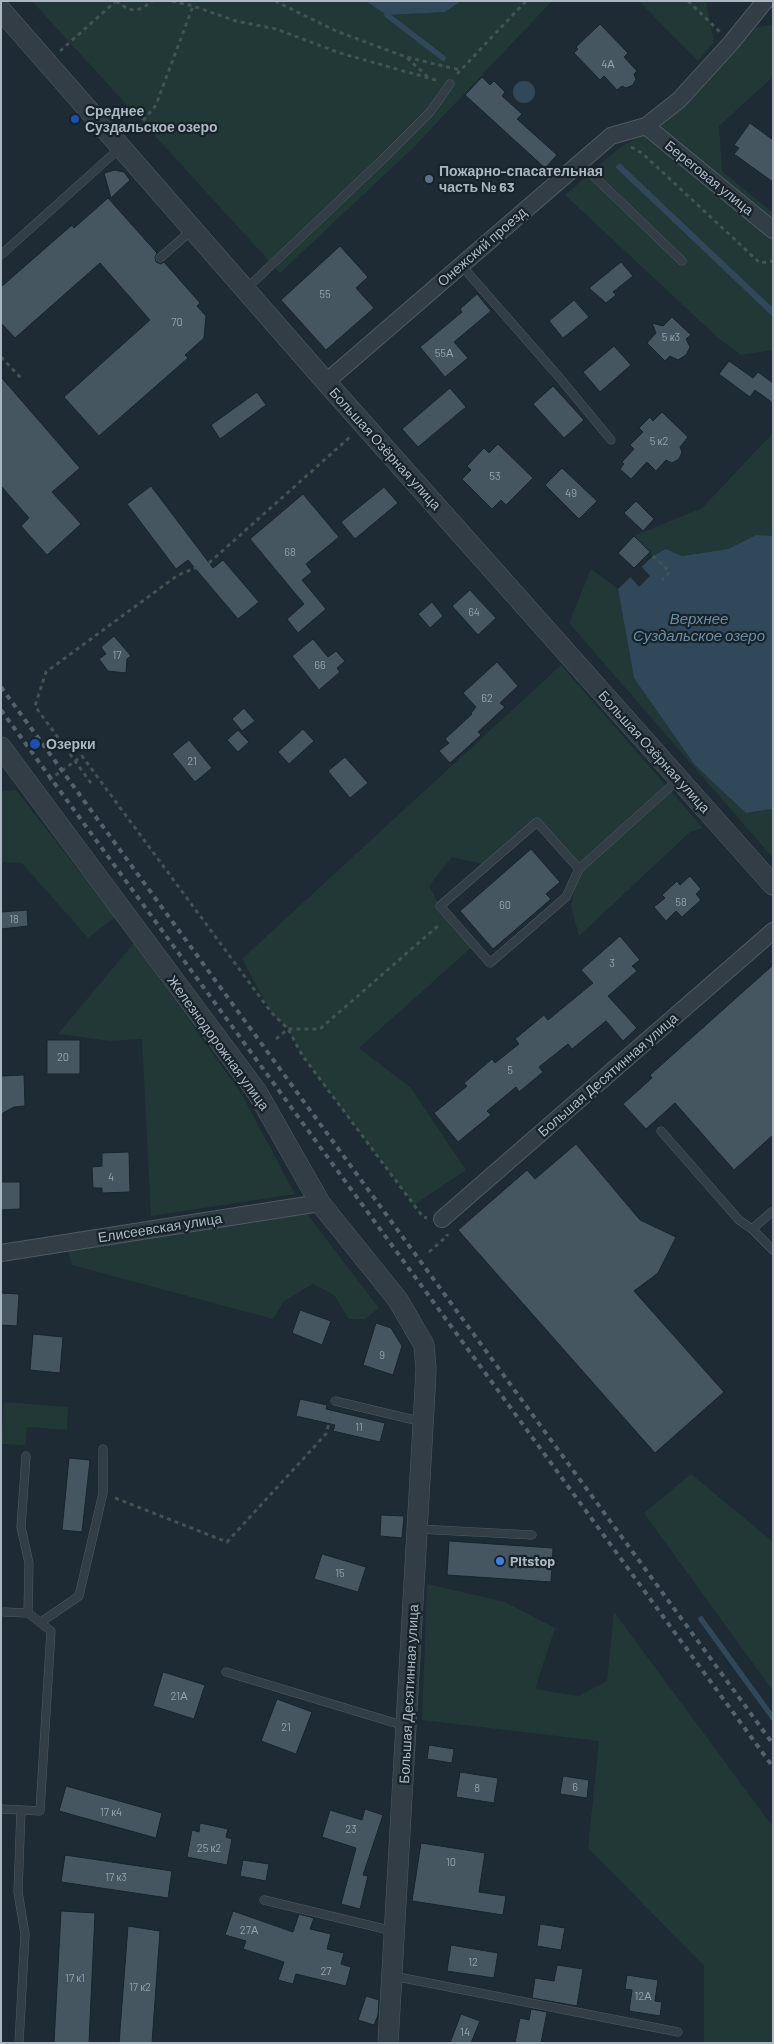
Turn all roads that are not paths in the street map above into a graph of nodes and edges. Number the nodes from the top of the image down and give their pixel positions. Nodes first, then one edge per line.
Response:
1 (766, 1) edge
2 (1, 10) edge
3 (450, 84) road end
4 (646, 126) junction
5 (122, 147) junction
6 (580, 163) junction
7 (193, 229) junction
8 (773, 230) edge
9 (1, 255) edge
10 (160, 258) dead end
11 (682, 260) dead end
12 (461, 265) junction
13 (246, 289) junction
14 (326, 382) junction
15 (611, 440) dead end
16 (1, 747) edge
17 (679, 780) junction
18 (579, 869) junction
19 (773, 885) edge
20 (773, 931) edge
21 (660, 1131) dead end
22 (320, 1203) junction
23 (773, 1210) edge
24 (442, 1219) road end
25 (752, 1229) junction
26 (773, 1250) edge
27 (1, 1253) edge
28 (424, 1345) joint
29 (335, 1401) road end
30 (424, 1422) junction
31 (103, 1449) dead end
32 (26, 1456) dead end
33 (418, 1529) junction
34 (532, 1535) dead end
35 (4, 1612) dead end
36 (28, 1613) junction
37 (40, 1622) junction
38 (226, 1672) dead end
39 (407, 1727) junction
40 (1, 1809) edge
41 (22, 1810) junction
42 (264, 1900) dead end
43 (396, 1932) junction
44 (393, 1976) junction
45 (678, 2032) dead end
46 (19, 2043) edge
47 (388, 2043) edge

1 - 4 street
2 - 5 street, Большая Озёрная улица
3 - 13 lane
4 - 6 street, Онежский проезд
4 - 8 street, Береговая улица
5 - 7 street, Большая Озёрная улица
5 - 9 lane
6 - 11 lane
6 - 12 street, Онежский проезд
7 - 10 lane
7 - 13 street, Большая Озёрная улица
12 - 14 street, Онежский проезд
12 - 15 lane
13 - 14 street, Большая Озёрная улица
14 - 17 street, Большая Озёрная улица
16 - 22 street, Железнодорожная улица
17 - 18 lane
17 - 19 street, Большая Озёрная улица
18 - 18 lane
20 - 24 street, Большая Десятинная улица
21 - 25 lane
22 - 27 street, Елисеевская улица
22 - 28 street, Железнодорожная улица
23 - 25 lane
25 - 26 lane
28 - 30 street, Большая Десятинная улица
29 - 30 lane
30 - 33 street, Большая Десятинная улица
31 - 37 lane
32 - 36 lane
33 - 34 lane
33 - 39 street, Большая Десятинная улица
35 - 36 lane
36 - 37 lane
37 - 41 lane
38 - 39 lane
39 - 43 street, Большая Десятинная улица
40 - 41 lane
41 - 46 lane
42 - 43 lane
43 - 44 street, Большая Десятинная улица
44 - 45 lane
44 - 47 street, Большая Десятинная улица

